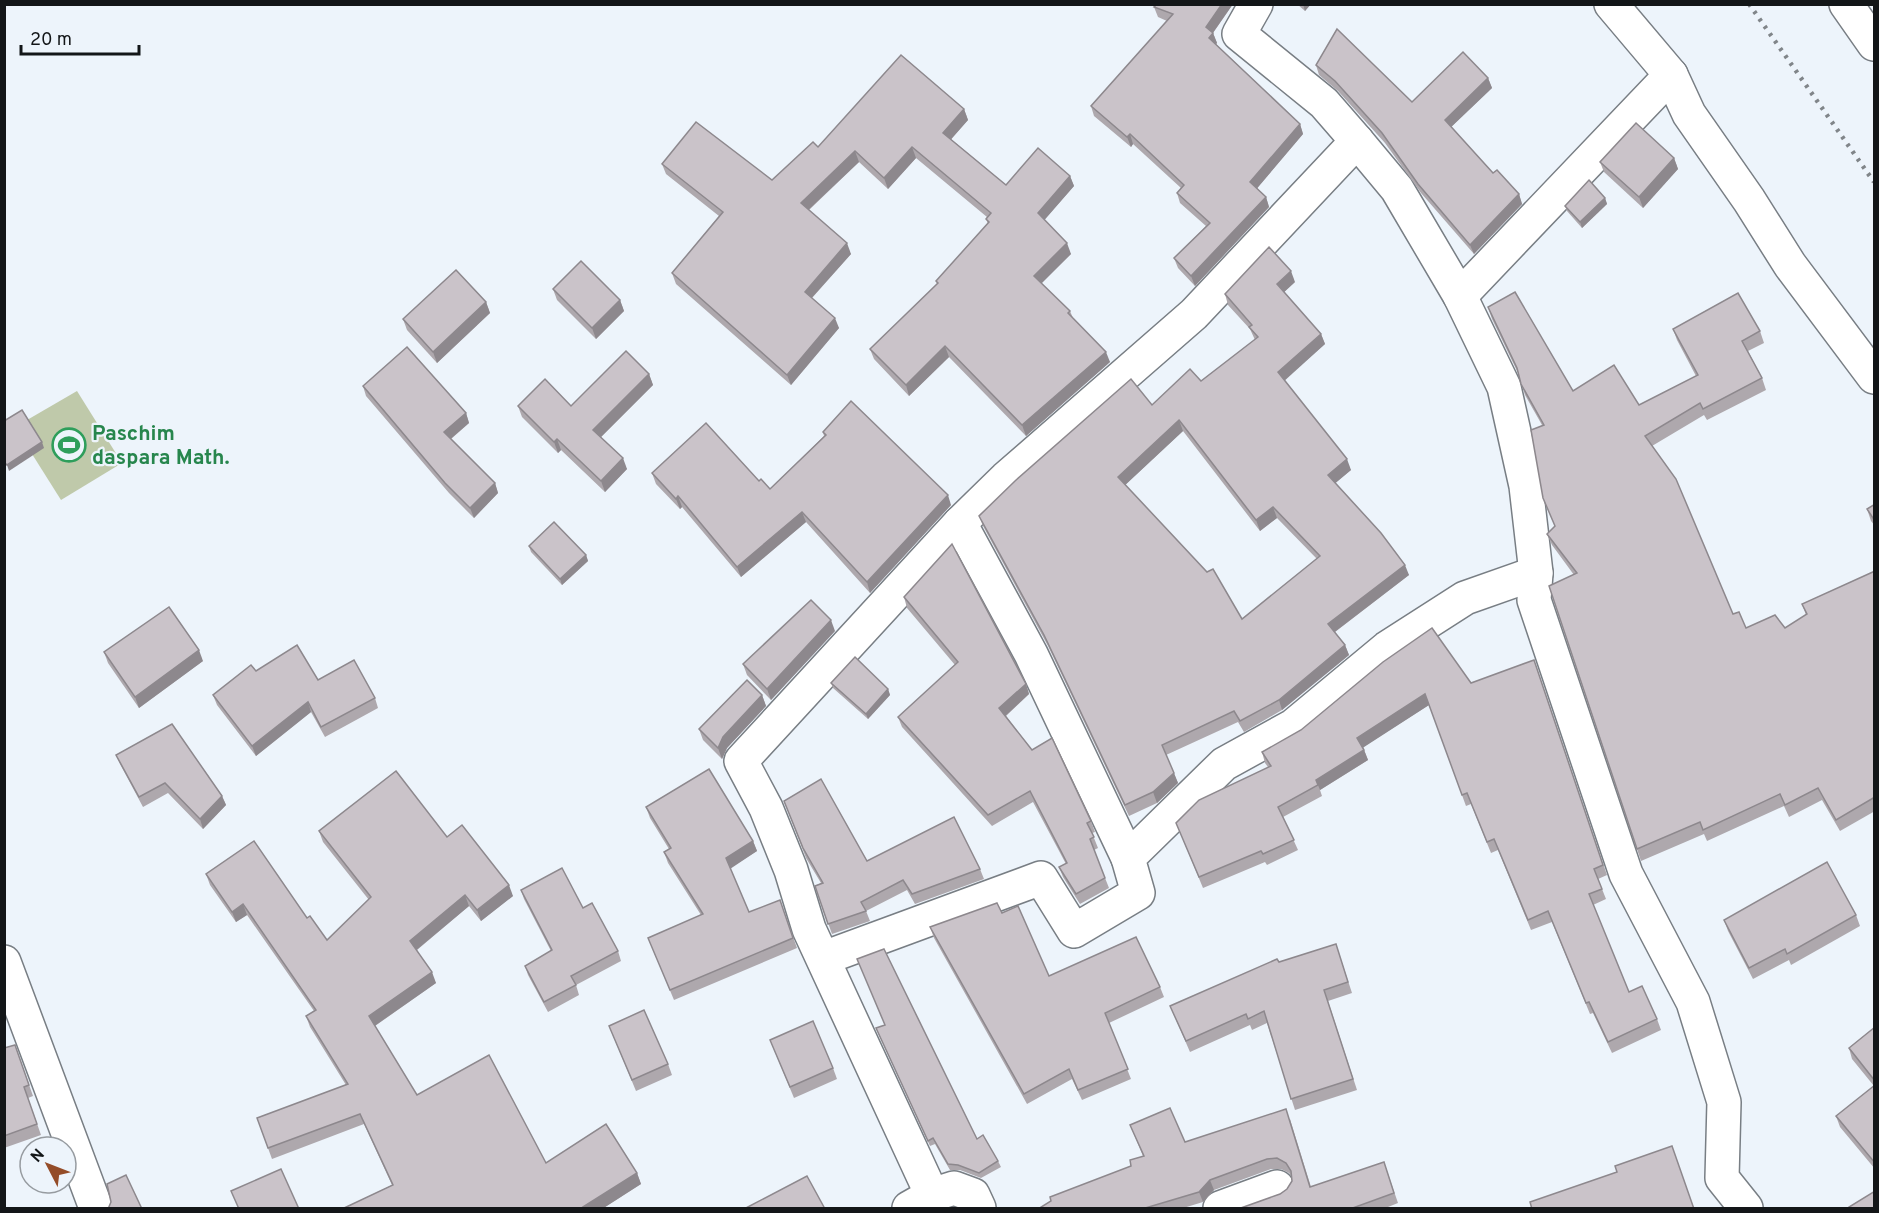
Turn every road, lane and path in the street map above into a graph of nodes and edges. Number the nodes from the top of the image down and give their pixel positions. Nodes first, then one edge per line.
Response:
1 (1256, 4) edge
2 (1611, 4) edge
3 (1846, 4) edge
4 (1875, 44) edge
5 (1671, 75) junction
6 (1357, 141) junction
7 (1460, 296) junction
8 (1875, 377) edge
9 (960, 523) junction
10 (1536, 573) junction
11 (1128, 858) junction
12 (824, 958) junction
13 (4, 962) edge
14 (1277, 1187) dead end
15 (920, 1202) edge
16 (96, 1209) edge
17 (979, 1209) edge
18 (1220, 1209) edge
19 (1746, 1209) edge

1 - 6 street
2 - 5 street
3 - 4 street
5 - 7 street
5 - 8 street
6 - 7 street
6 - 9 street
7 - 10 street
9 - 11 street
9 - 12 street
10 - 11 street
10 - 19 street
11 - 12 street
12 - 15 street
13 - 16 street
14 - 18 street
15 - 17 street

